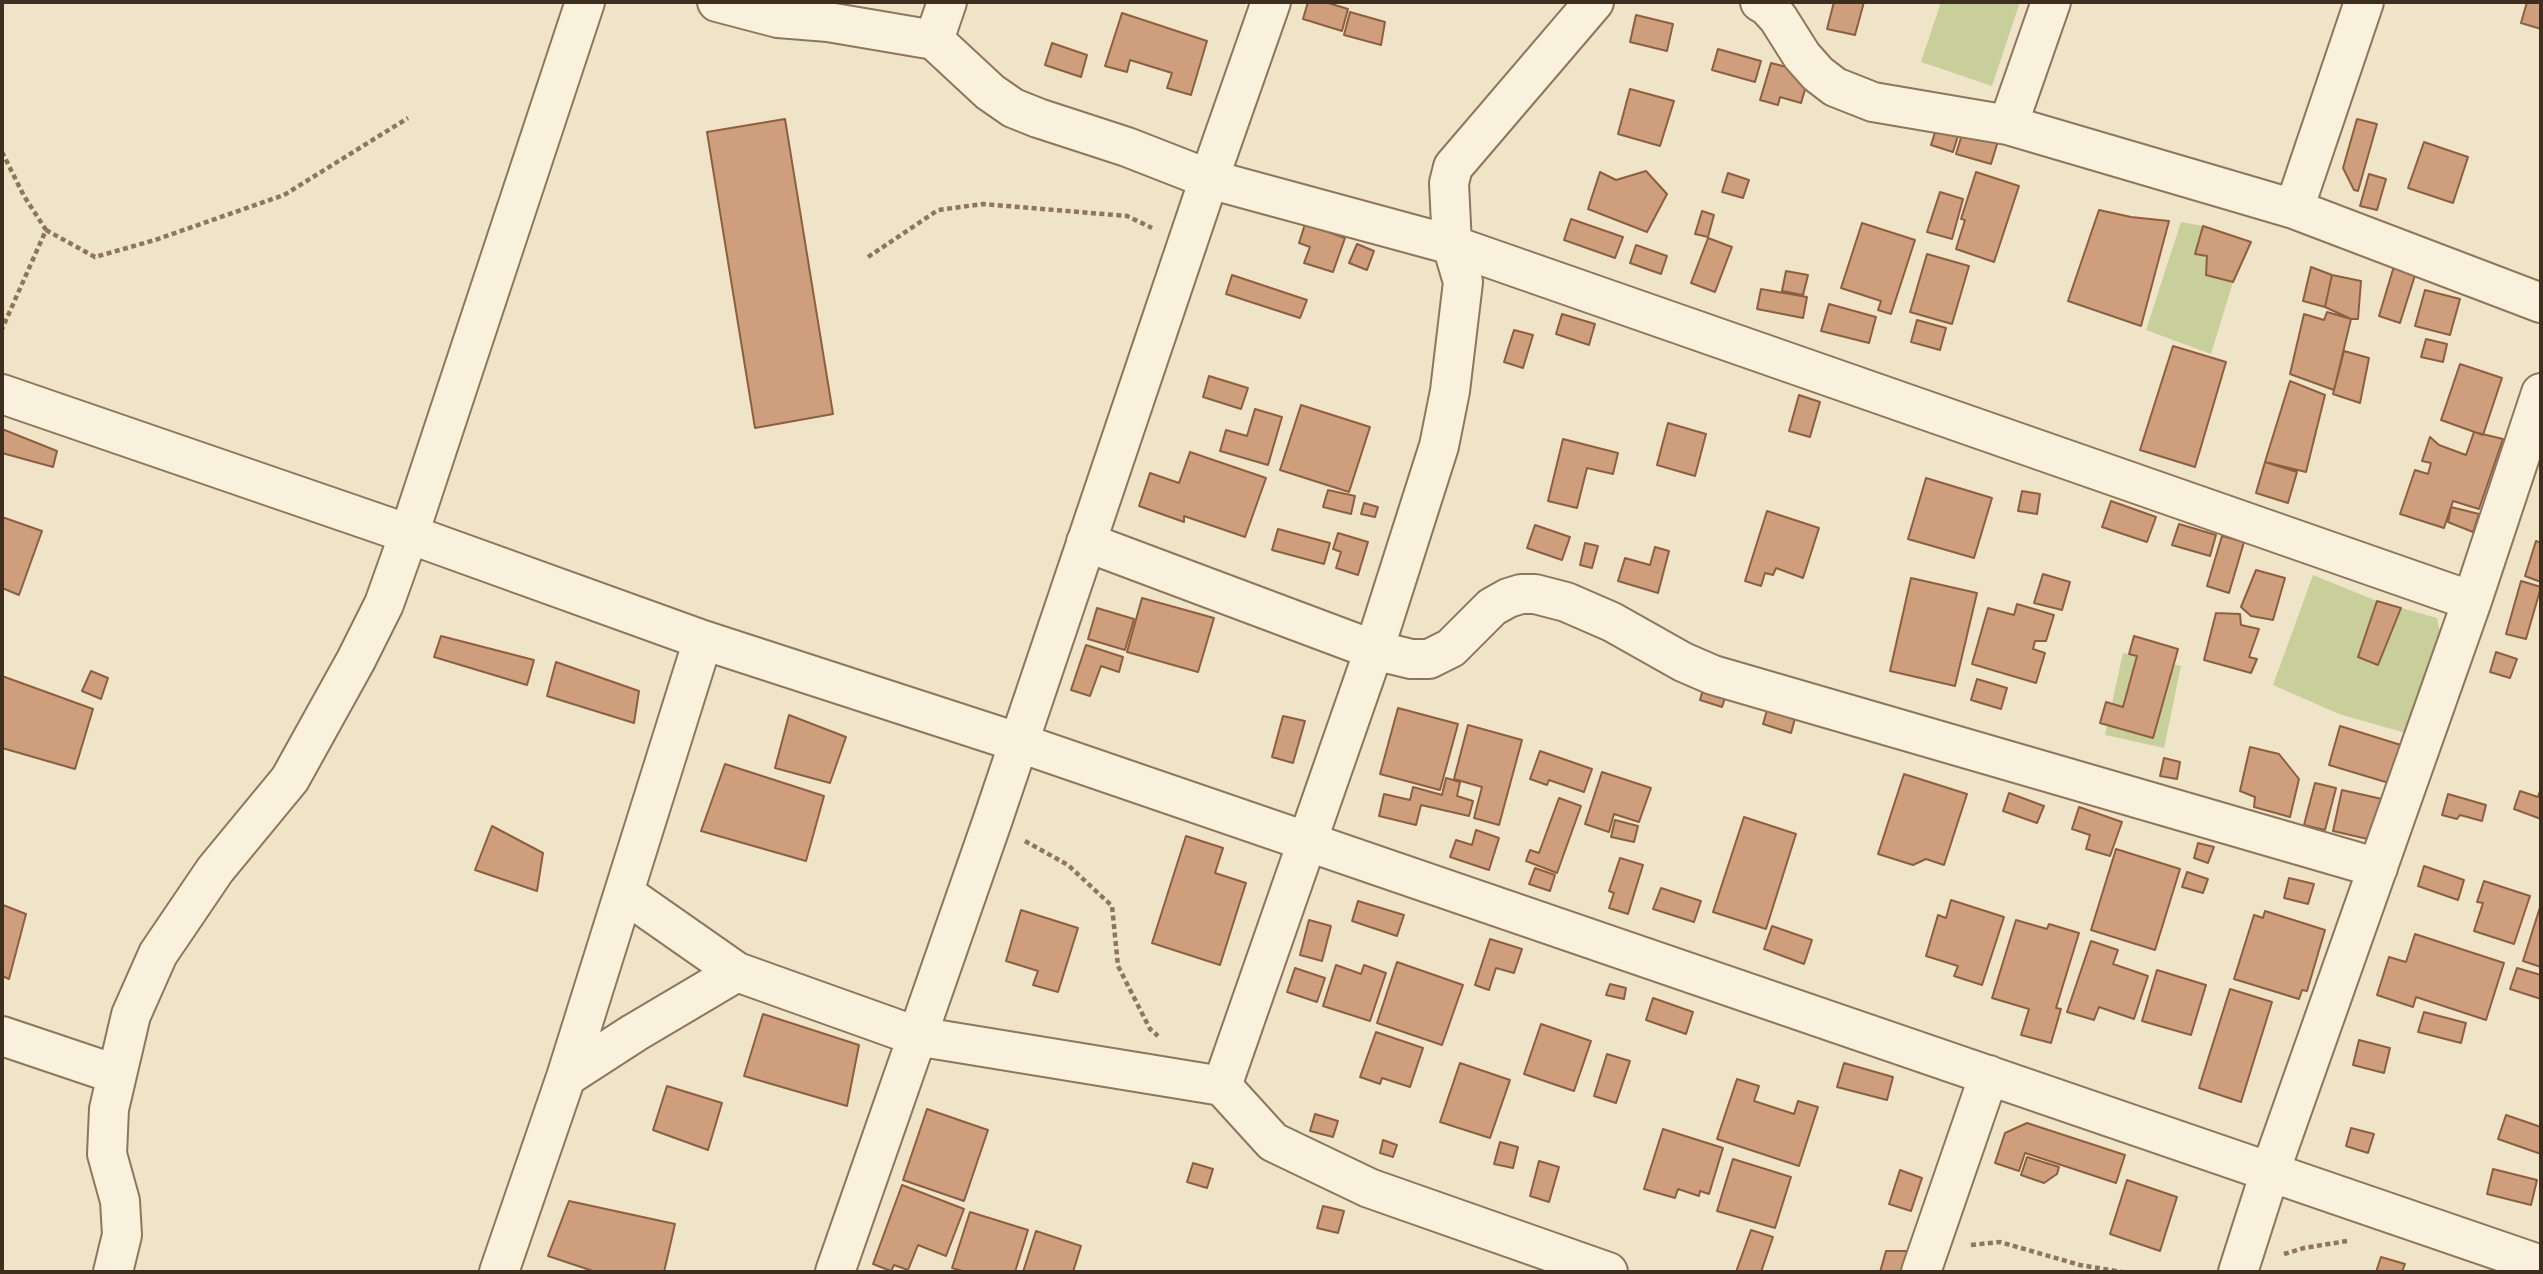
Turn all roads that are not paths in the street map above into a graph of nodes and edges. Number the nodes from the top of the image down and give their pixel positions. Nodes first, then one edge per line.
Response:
1 (585, 2) edge
2 (718, 2) edge
3 (947, 2) edge
4 (1271, 2) edge
5 (1594, 2) edge
6 (1760, 2) edge
7 (2051, 2) edge
8 (2364, 2) edge
9 (934, 40) junction
10 (2008, 125) junction
11 (1209, 179) junction
12 (2294, 209) junction
13 (1452, 245) junction
14 (2541, 303) edge
15 (2541, 393) edge
16 (2, 394) edge
17 (410, 534) junction
18 (1086, 542) junction
19 (2472, 601) junction
20 (703, 640) junction
21 (1374, 650) junction
22 (1017, 742) junction
23 (1307, 841) junction
24 (2378, 868) junction
25 (624, 893) junction
26 (737, 972) junction
27 (2, 1036) edge
28 (916, 1037) junction
29 (116, 1074) junction
30 (1989, 1075) junction
31 (566, 1077) junction
32 (1222, 1086) junction
33 (2270, 1172) junction
34 (1925, 1261) edge
35 (2541, 1265) edge
36 (1595, 1270) edge
37 (2239, 1270) edge
38 (113, 1272) edge
39 (499, 1272) edge
40 (835, 1272) edge

1 - 17 street
2 - 9 street
3 - 9 street
4 - 11 street
5 - 13 street
6 - 10 street
7 - 10 street
8 - 12 street
9 - 11 street
10 - 12 street
11 - 13 street
11 - 18 street
12 - 14 street
13 - 19 street
13 - 21 street
15 - 19 street
16 - 17 street
17 - 20 street
17 - 29 street
18 - 21 street
18 - 22 street
19 - 24 street
20 - 22 street
20 - 25 street
21 - 23 street
21 - 24 street
22 - 23 street
22 - 28 street
23 - 30 street
23 - 32 street
24 - 33 street
25 - 26 street
25 - 31 street
26 - 28 street
26 - 31 street
27 - 29 street
28 - 32 street
28 - 40 street
29 - 38 street
30 - 33 street
30 - 34 street
31 - 39 street
32 - 36 street
33 - 35 street
33 - 37 street

